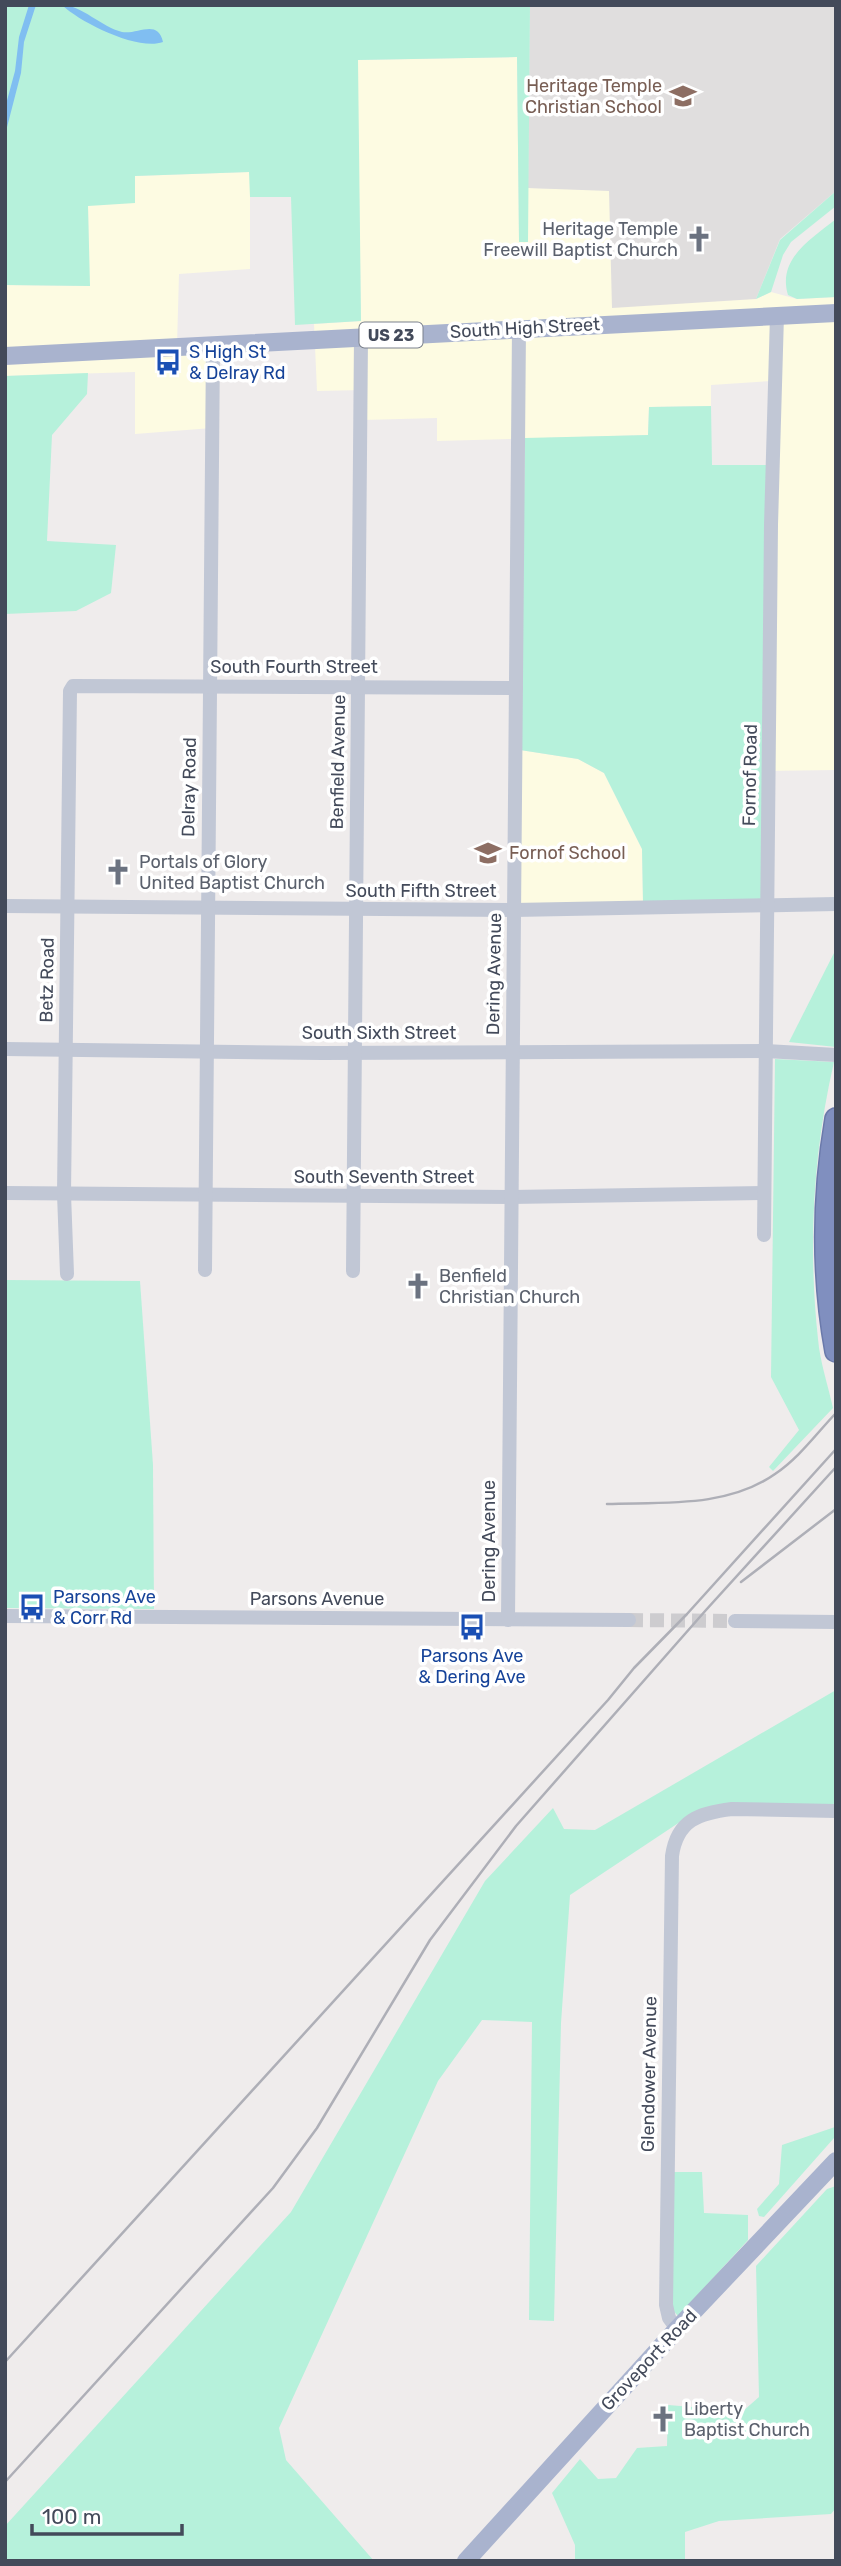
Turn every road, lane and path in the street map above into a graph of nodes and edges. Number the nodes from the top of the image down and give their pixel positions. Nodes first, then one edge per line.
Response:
1 (836, 313) edge
2 (777, 315) junction
3 (519, 328) junction
4 (361, 337) junction
5 (213, 345) junction
6 (5, 356) edge
7 (209, 685) junction
8 (73, 687) joint
9 (358, 687) junction
10 (516, 688) junction
11 (836, 904) edge
12 (5, 906) edge
13 (67, 906) junction
14 (768, 907) junction
15 (207, 908) junction
16 (355, 910) junction
17 (514, 910) junction
18 (5, 1049) edge
19 (66, 1049) junction
20 (206, 1051) junction
21 (766, 1051) junction
22 (354, 1052) junction
23 (513, 1052) junction
24 (836, 1055) edge
25 (836, 1119) edge
26 (5, 1193) edge
27 (763, 1193) junction
28 (64, 1194) junction
29 (205, 1194) junction
30 (353, 1196) junction
31 (511, 1197) junction
32 (764, 1235) dead end
33 (205, 1270) dead end
34 (353, 1271) dead end
35 (67, 1274) dead end
36 (834, 1342) edge
37 (5, 1616) edge
38 (508, 1620) junction
39 (629, 1620) tunnel mouth
40 (735, 1621) tunnel mouth
41 (836, 1622) edge
42 (836, 1811) edge
43 (836, 2161) edge
44 (677, 2329) junction
45 (466, 2561) edge

1 - 2 main road, South High Street / US 23
2 - 3 main road, South High Street / US 23
2 - 14 street, Fornof Road
3 - 4 main road, South High Street / US 23
3 - 10 street, Dering Avenue
4 - 5 main road, South High Street / US 23
4 - 9 street, Benfield Avenue
5 - 6 main road, South High Street / US 23
5 - 7 street, Delray Road
7 - 8 street, South Fourth Street
7 - 9 street, South Fourth Street
7 - 15 street, Delray Road
8 - 13 street, Betz Road
9 - 10 street, South Fourth Street
9 - 16 street, Benfield Avenue
10 - 17 street, Dering Avenue
11 - 14 street, South Fifth Street
12 - 13 street, South Fifth Street
13 - 15 street, South Fifth Street
13 - 19 street, Betz Road
14 - 17 street, South Fifth Street
14 - 21 street, Fornof Road
15 - 16 street, South Fifth Street
15 - 20 street, Delray Road
16 - 17 street, South Fifth Street
16 - 22 street, Benfield Avenue
17 - 23 street, Dering Avenue
18 - 19 street, South Sixth Street
19 - 20 street, South Sixth Street
19 - 28 street, Betz Road
20 - 22 street, South Sixth Street
20 - 29 street, Delray Road
21 - 23 street, South Sixth Street
21 - 24 street, South Sixth Street
21 - 27 street, Fornof Road
22 - 23 street, South Sixth Street
22 - 30 street, Benfield Avenue
23 - 31 street, Dering Avenue
25 - 36 highway
26 - 28 street, South Seventh Street
27 - 31 street, South Seventh Street
27 - 32 street, Fornof Road
28 - 29 street, South Seventh Street
28 - 35 street, Betz Road
29 - 30 street, South Seventh Street
29 - 33 street, Delray Road
30 - 31 street, South Seventh Street
30 - 34 street, Benfield Avenue
31 - 38 street, Dering Avenue
37 - 38 street, Parsons Avenue
38 - 39 street, Parsons Avenue
40 - 41 street
42 - 44 street, Glendower Avenue
43 - 44 main road, Groveport Road
44 - 45 main road, Groveport Road

